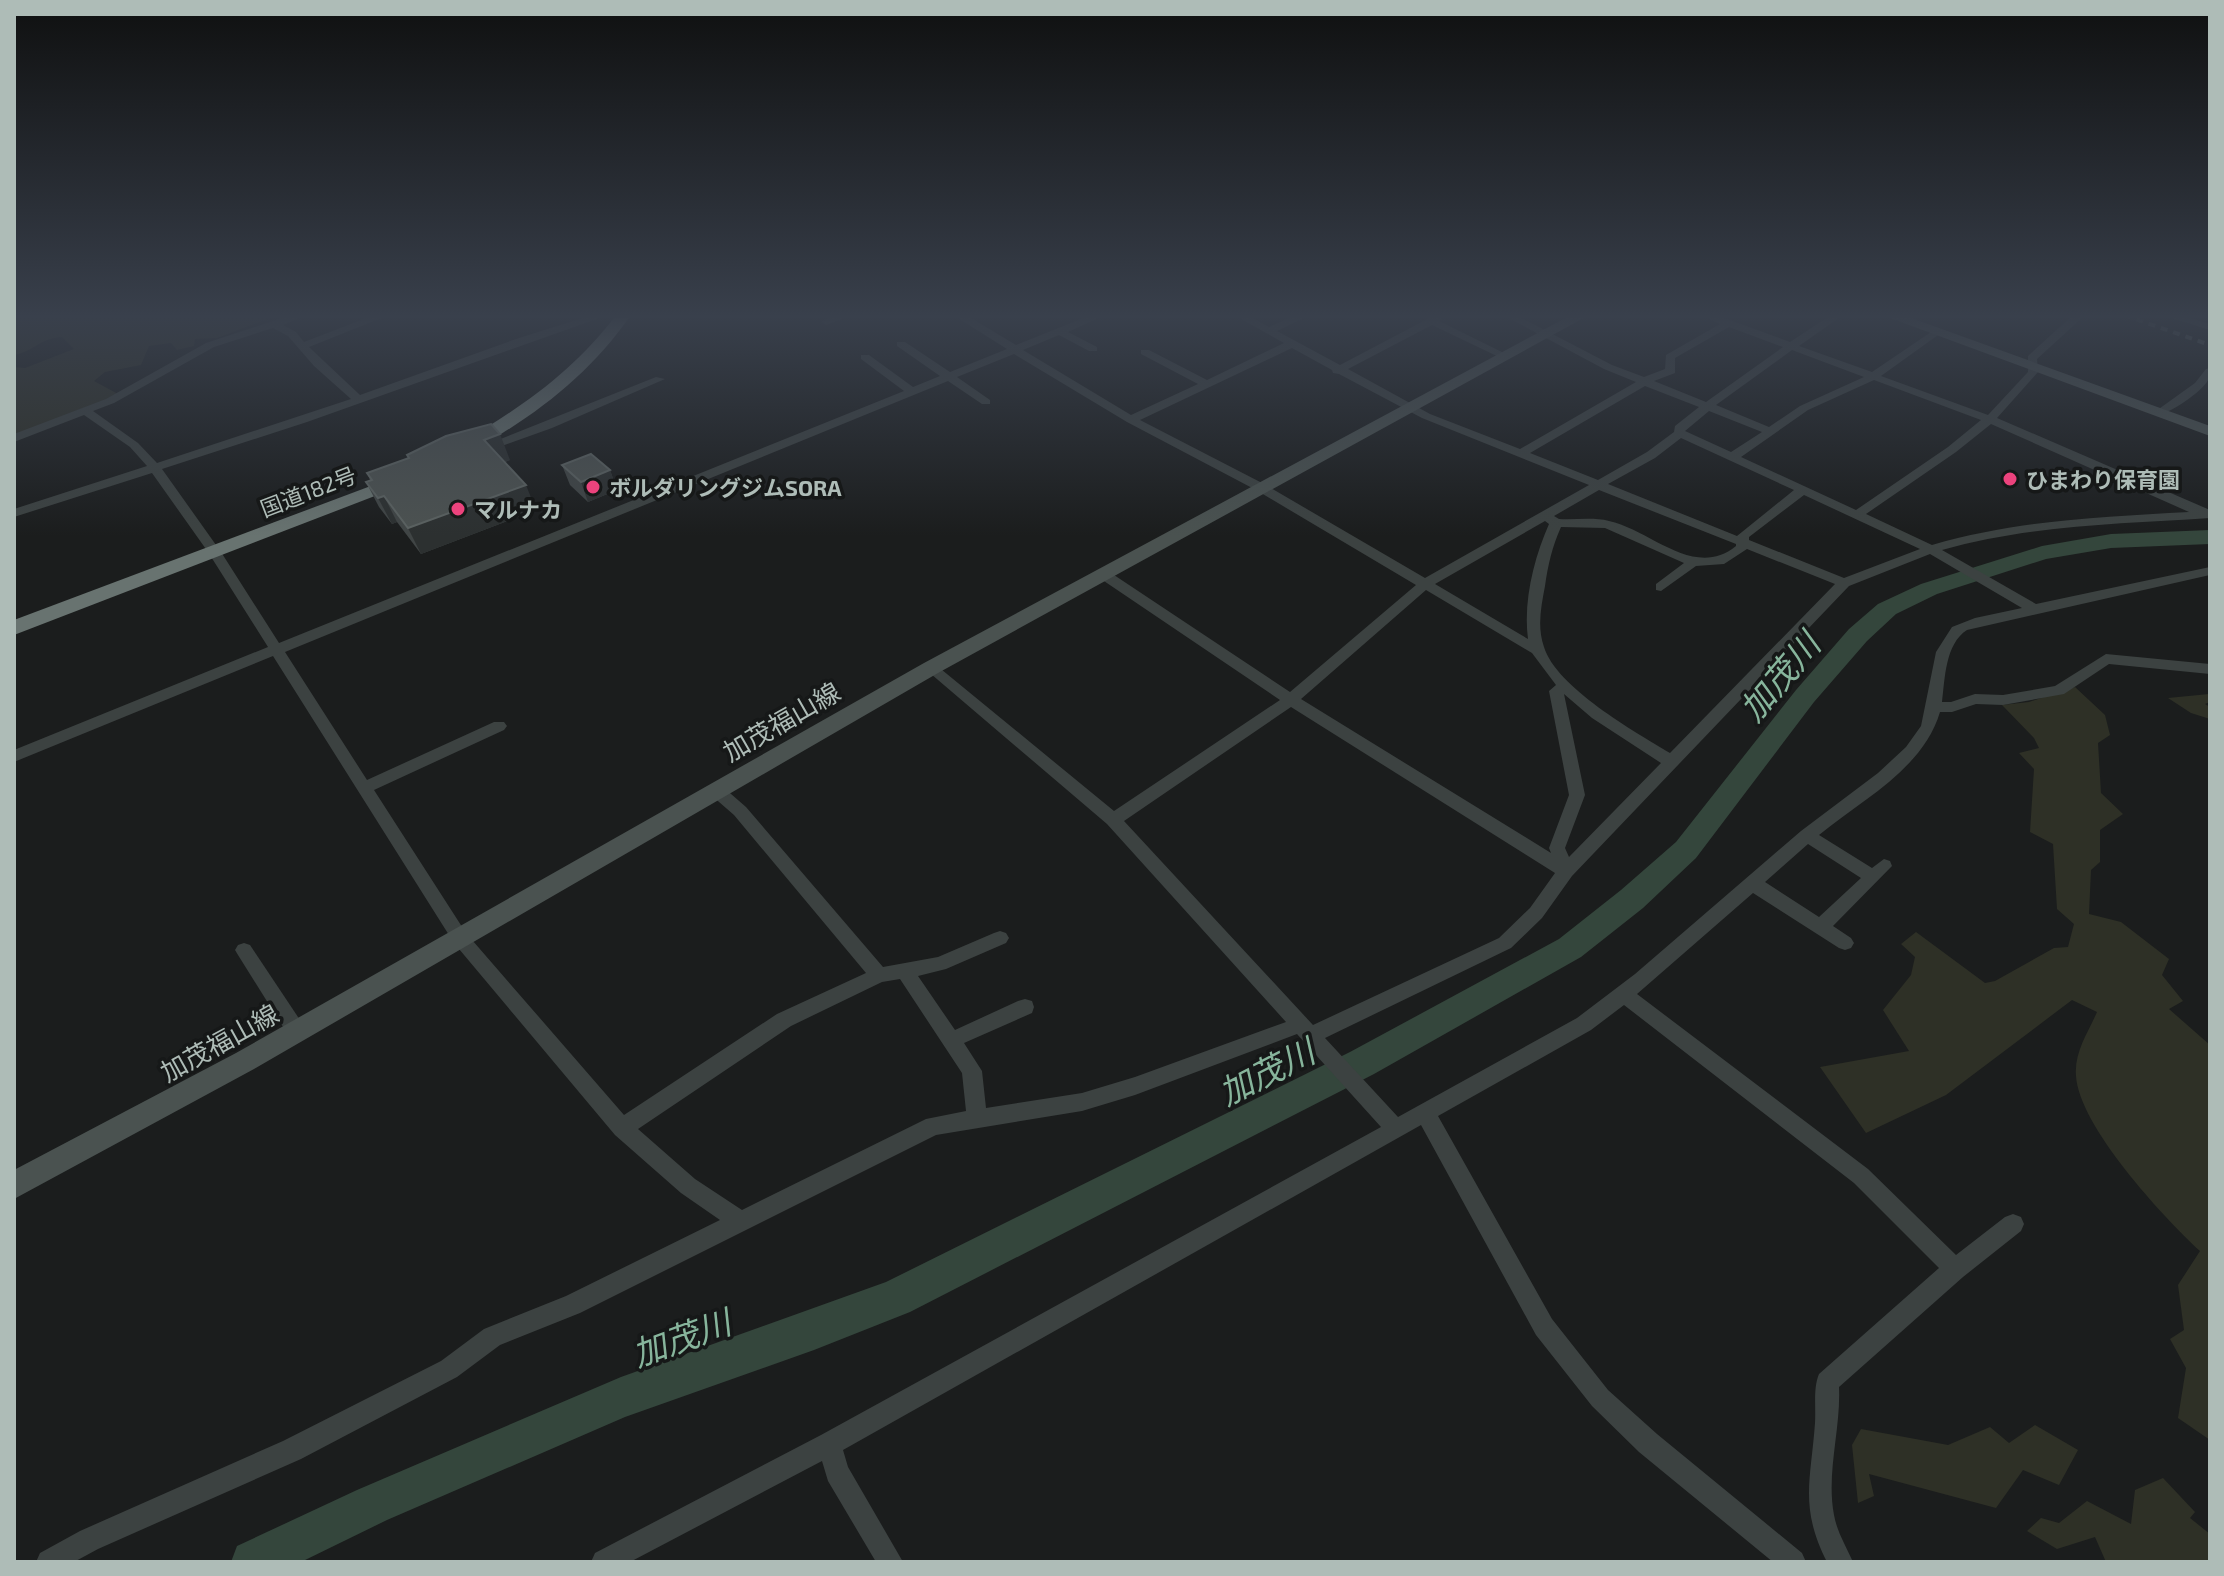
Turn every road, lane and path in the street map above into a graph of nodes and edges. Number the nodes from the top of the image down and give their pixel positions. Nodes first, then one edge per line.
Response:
1 (130, 389) edge
2 (346, 389) edge
3 (390, 389) edge
4 (541, 389) edge
5 (555, 389) edge
6 (637, 389) edge
7 (908, 389) edge
8 (921, 389) edge
9 (966, 389) edge
10 (1078, 389) edge
11 (1200, 389) edge
12 (1371, 389) edge
13 (1442, 389) edge
14 (1632, 389) edge
15 (1665, 389) edge
16 (1732, 389) edge
17 (1847, 389) edge
18 (1904, 389) edge
19 (2020, 389) edge
20 (2090, 389) edge
21 (2194, 389) edge
22 (913, 392) junction
23 (359, 400) junction
24 (986, 402) dead end
25 (1710, 406) junction
26 (1407, 407) junction
27 (87, 412) junction
28 (2160, 413) junction
29 (1989, 419) junction
30 (1131, 420) junction
31 (1770, 431) junction
32 (2210, 431) edge
33 (1680, 433) junction
34 (14, 438) edge
35 (453, 449) junction
36 (1521, 454) junction
37 (1734, 456) junction
38 (154, 467) junction
39 (415, 468) edge
40 (1599, 486) junction
41 (1260, 487) junction
42 (1804, 489) junction
43 (14, 513) edge
44 (1858, 514) junction
45 (2208, 514) edge
46 (1550, 519) junction
47 (1742, 542) junction
48 (211, 548) junction
49 (1935, 551) junction
50 (1693, 562) junction
51 (2210, 571) edge
52 (1103, 574) junction
53 (1844, 583) junction
54 (1425, 584) junction
55 (1661, 587) dead end
56 (2034, 609) junction
57 (14, 618) edge
58 (14, 628) edge
59 (1537, 650) junction
60 (276, 652) junction
61 (931, 668) junction
62 (2210, 669) edge
63 (1563, 688) junction
64 (1291, 700) junction
65 (1934, 707) junction
66 (499, 726) dead end
67 (14, 756) edge
68 (1672, 762) junction
69 (364, 788) junction
70 (717, 791) junction
71 (1113, 820) junction
72 (1807, 835) junction
73 (1566, 871) junction
74 (1752, 883) junction
75 (1821, 927) junction
76 (460, 938) junction
77 (1000, 938) dead end
78 (1845, 943) dead end
79 (244, 950) dead end
80 (905, 972) junction
81 (879, 975) junction
82 (1625, 995) junction
83 (1025, 1007) dead end
84 (1306, 1030) junction
85 (297, 1032) junction
86 (952, 1040) junction
87 (1425, 1112) junction
88 (977, 1119) junction
89 (622, 1128) junction
90 (1395, 1128) junction
91 (14, 1185) edge
92 (738, 1220) junction
93 (2013, 1224) dead end
94 (1955, 1269) junction
95 (830, 1444) junction
96 (49, 1562) edge
97 (604, 1562) edge
98 (890, 1562) edge
99 (1793, 1562) edge
100 (1840, 1562) edge

1 - 27 street
2 - 23 street
3 - 23 street
4 - 35 highway
5 - 35 highway
6 - 35 street
7 - 22 street
8 - 22 street
9 - 24 street
10 - 30 street
11 - 30 street
12 - 26 street
13 - 26 main road, 加茂福山線
14 - 36 street
15 - 25 street
16 - 25 street
17 - 31 street
18 - 29 street
19 - 29 street
20 - 28 main road
21 - 28 street
22 - 60 street
23 - 38 street
25 - 31 street
25 - 33 street
26 - 36 street
26 - 41 main road, 加茂福山線
27 - 34 street
27 - 38 street
28 - 32 main road
29 - 44 street
29 - 45 street
30 - 41 street
31 - 37 street
33 - 37 street
33 - 40 street
36 - 40 street
37 - 42 street
38 - 43 street
38 - 48 street
39 - 48 highway, 国道182号
40 - 46 street
40 - 47 street
41 - 52 main road, 加茂福山線
41 - 54 street
42 - 44 street
42 - 47 street
44 - 49 street
45 - 49 street
46 - 50 street
46 - 54 street
46 - 59 street
47 - 50 street
47 - 53 street
48 - 57 highway, 国道182号
48 - 58 highway, 国道182号
48 - 60 street
49 - 53 street
49 - 56 street
50 - 55 street
51 - 56 street
52 - 61 main road, 加茂福山線
52 - 64 street
53 - 68 street
54 - 59 street
54 - 64 street
56 - 65 street
59 - 63 street
60 - 67 street
60 - 69 street
61 - 70 main road, 加茂福山線
61 - 71 street
62 - 65 street
63 - 68 street
63 - 73 street
64 - 71 street
64 - 73 street
65 - 72 street
66 - 69 street
68 - 73 street
69 - 76 street
70 - 76 main road, 加茂福山線
70 - 81 street
71 - 84 street
72 - 74 street
72 - 75 street
73 - 84 street
74 - 75 street
74 - 82 street
75 - 78 street
76 - 85 main road, 加茂福山線
76 - 89 street
77 - 80 street
79 - 85 street
80 - 81 street
80 - 86 street
81 - 89 street
82 - 87 street
82 - 94 street
83 - 86 street
84 - 88 street
84 - 90 street
85 - 91 main road, 加茂福山線
86 - 88 street
87 - 90 street
87 - 99 street
88 - 92 street
89 - 92 street
90 - 95 street
92 - 96 street
93 - 94 street
94 - 100 street
95 - 97 street
95 - 98 street

